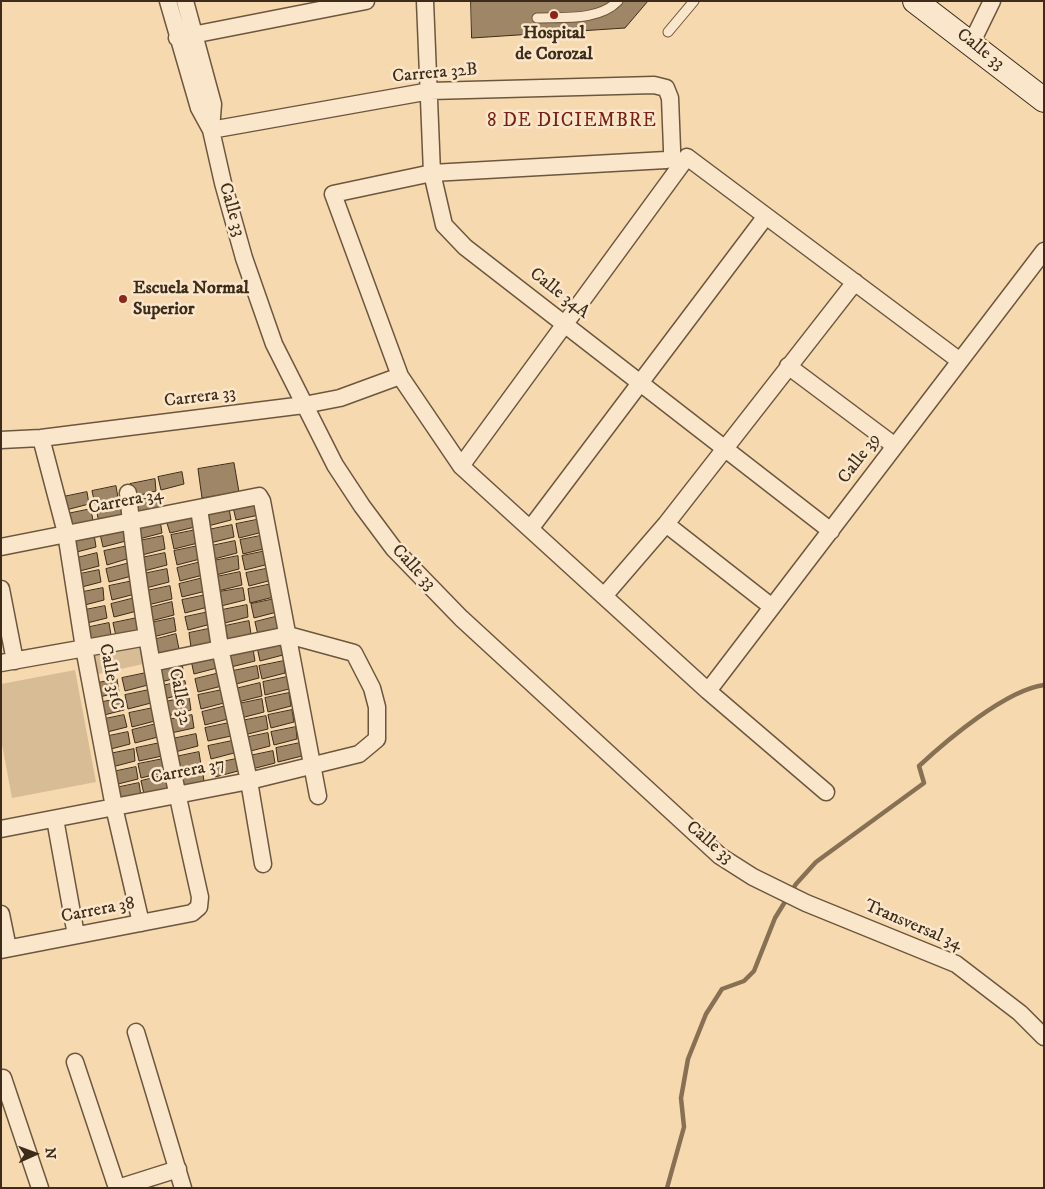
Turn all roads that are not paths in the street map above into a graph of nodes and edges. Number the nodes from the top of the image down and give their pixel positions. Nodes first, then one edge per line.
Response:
1 (168, 1) edge
2 (185, 1) edge
3 (366, 1) edge
4 (425, 1) edge
5 (618, 1) edge
6 (694, 1) edge
7 (915, 1) edge
8 (992, 1) edge
9 (537, 18) dead end
10 (668, 32) dead end
11 (194, 34) junction
12 (178, 38) junction
13 (971, 44) junction
14 (430, 91) junction
15 (1044, 100) edge
16 (211, 130) junction
17 (432, 173) junction
18 (766, 216) junction
19 (1044, 252) edge
20 (855, 282) junction
21 (564, 324) junction
22 (960, 360) junction
23 (788, 366) junction
24 (400, 376) junction
25 (641, 383) junction
26 (304, 405) junction
27 (41, 438) junction
28 (1, 440) edge
29 (895, 446) junction
30 (725, 448) junction
31 (461, 466) junction
32 (128, 493) dead end
33 (198, 509) junction
34 (131, 522) junction
35 (666, 524) junction
36 (530, 529) junction
37 (831, 530) junction
38 (66, 533) junction
39 (1, 547) edge
40 (1, 589) edge
41 (604, 596) junction
42 (772, 607) junction
43 (288, 634) junction
44 (147, 637) junction
45 (84, 648) junction
46 (220, 648) junction
47 (8, 662) edge
48 (152, 663) junction
49 (708, 691) junction
50 (312, 764) junction
51 (249, 780) junction
52 (826, 792) dead end
53 (177, 795) junction
54 (318, 796) dead end
55 (114, 807) junction
56 (55, 819) junction
57 (1, 829) edge
58 (263, 864) dead end
59 (778, 890) joint
60 (199, 907) joint
61 (1, 914) edge
62 (140, 923) junction
63 (76, 935) junction
64 (5, 949) edge
65 (136, 1032) dead end
66 (1044, 1037) edge
67 (75, 1062) dead end
68 (3, 1078) dead end
69 (178, 1169) junction
70 (40, 1188) edge
71 (118, 1188) edge
72 (183, 1188) edge

1 - 12 street, Calle 33
2 - 11 street, Calle 33
3 - 11 street
4 - 14 street, Calle 34A
5 - 9 lane
6 - 10 lane
7 - 13 street, Calle 33
8 - 13 street
11 - 12 street
11 - 16 street, Calle 33
12 - 16 street, Calle 33
13 - 15 street, Calle 33
14 - 16 street, Carrera 32B
14 - 17 street, Calle 34A
14 - 17 street, Carrera 32B
16 - 26 street, Calle 33
17 - 21 street, Calle 34A
17 - 24 street
18 - 20 street
18 - 21 street
18 - 25 street
19 - 22 street, Calle 39
20 - 22 street
20 - 23 street
21 - 25 street, Calle 34A
21 - 31 street
22 - 29 street, Calle 39
23 - 29 street
23 - 30 street
24 - 26 street, Carrera 33
24 - 31 street
25 - 30 street, Calle 34A
25 - 36 street
26 - 27 street, Carrera 33
26 - 59 street, Calle 33
27 - 28 street, Carrera 33
27 - 38 street, Calle 31C
29 - 37 street, Calle 39
30 - 35 street
30 - 37 street, Calle 34A
31 - 36 street
32 - 34 street, Calle 32
33 - 34 street, Carrera 34
33 - 43 street, Carrera 34
33 - 46 street
34 - 38 street, Carrera 34
34 - 44 street, Calle 32
35 - 41 street
35 - 42 street
36 - 41 street
37 - 42 street, Calle 39
38 - 39 street, Carrera 34
38 - 45 street, Calle 31C
40 - 47 street
41 - 49 street
42 - 49 street, Calle 39
43 - 46 street
43 - 50 street
43 - 50 street, Carrera 37
44 - 45 street
44 - 48 street, Calle 32
45 - 47 street
45 - 55 street, Calle 31C
46 - 48 street
46 - 51 street
48 - 53 street, Calle 32
49 - 52 street
50 - 51 street, Carrera 37
50 - 54 street
51 - 53 street, Carrera 37
51 - 58 street
53 - 55 street, Carrera 37
53 - 60 street, Calle 32
55 - 56 street, Carrera 37
55 - 62 street, Calle 31C
56 - 57 street, Carrera 37
56 - 63 street
59 - 66 street, Transversal 34
60 - 62 street, Carrera 38
61 - 64 street
62 - 63 street, Carrera 38
63 - 64 street, Carrera 38
65 - 69 street
67 - 71 street
68 - 70 street
69 - 71 street
69 - 72 street

